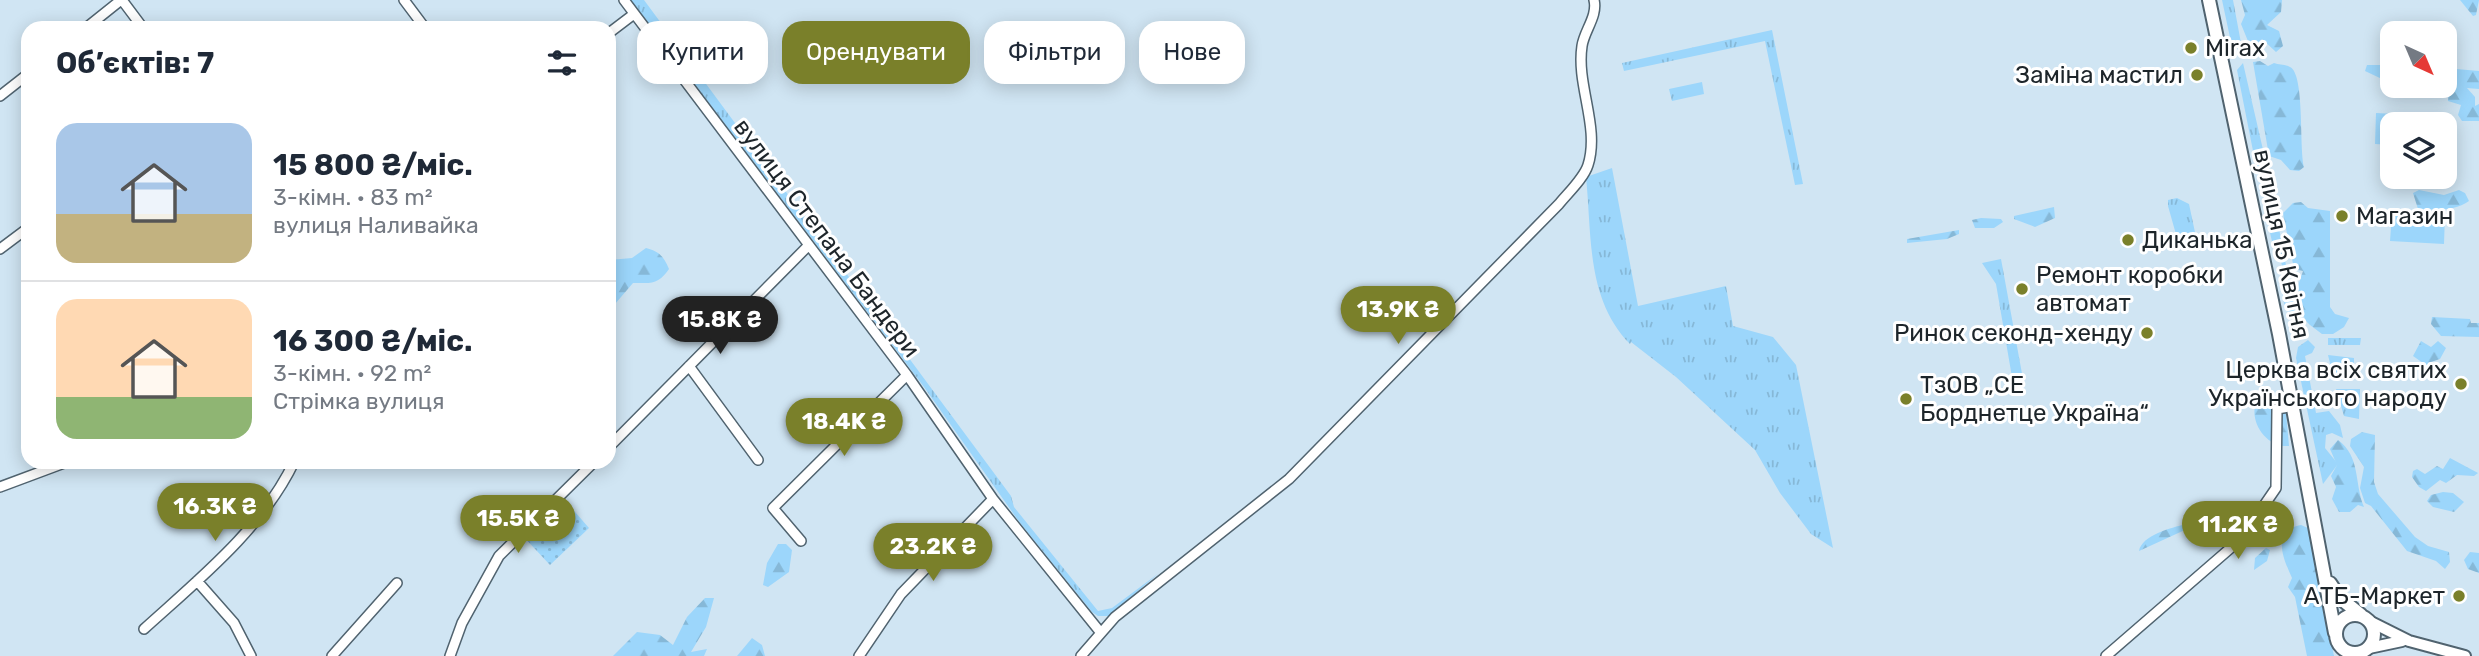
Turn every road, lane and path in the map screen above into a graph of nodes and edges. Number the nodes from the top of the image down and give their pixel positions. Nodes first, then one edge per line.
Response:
1 (122, 0) edge
2 (404, 0) edge
3 (624, 0) edge
4 (1594, 0) edge
5 (2209, 0) edge
6 (634, 14) junction
7 (95, 21) edge
8 (138, 21) edge
9 (420, 21) edge
10 (616, 28) edge
11 (21, 80) edge
12 (0, 96) edge
13 (21, 233) edge
14 (809, 245) junction
15 (0, 249) edge
16 (689, 366) junction
17 (907, 375) junction
18 (2294, 406) junction
19 (616, 440) edge
20 (758, 460) dead end
21 (48, 469) edge
22 (290, 469) edge
23 (587, 469) edge
24 (0, 487) edge
25 (993, 499) junction
26 (801, 541) dead end
27 (2328, 580) junction
28 (197, 581) junction
29 (397, 583) dead end
30 (2366, 618) junction
31 (144, 629) dead end
32 (1101, 634) junction
33 (2409, 641) junction
34 (2339, 645) edge
35 (2364, 652) edge
36 (251, 656) edge
37 (332, 656) edge
38 (450, 656) edge
39 (859, 656) edge
40 (1081, 656) edge
41 (2106, 656) edge
42 (2465, 656) edge

1 - 7 street
1 - 8 street
2 - 9 street
3 - 6 street, вулиця Степана Бандери
4 - 32 street
5 - 18 highway, вулиця 15 Квітня
6 - 10 street
6 - 14 street, вулиця Степана Бандери
11 - 12 street
13 - 15 street
14 - 16 street
14 - 17 street, вулиця Степана Бандери
16 - 19 street
16 - 20 street
17 - 25 street, вулиця Степана Бандери
17 - 26 street
18 - 27 highway, вулиця 15 Квітня
18 - 41 street
21 - 24 street
22 - 28 street
23 - 38 street
25 - 32 street, вулиця Степана Бандери
25 - 39 street
27 - 30 highway, вулиця 15 Квітня
27 - 34 highway, вулиця 15 Квітня
28 - 31 street
28 - 36 street
29 - 37 street
30 - 33 main road
30 - 34 highway
30 - 35 highway
32 - 40 street
33 - 35 main road
33 - 42 main road
34 - 35 highway

